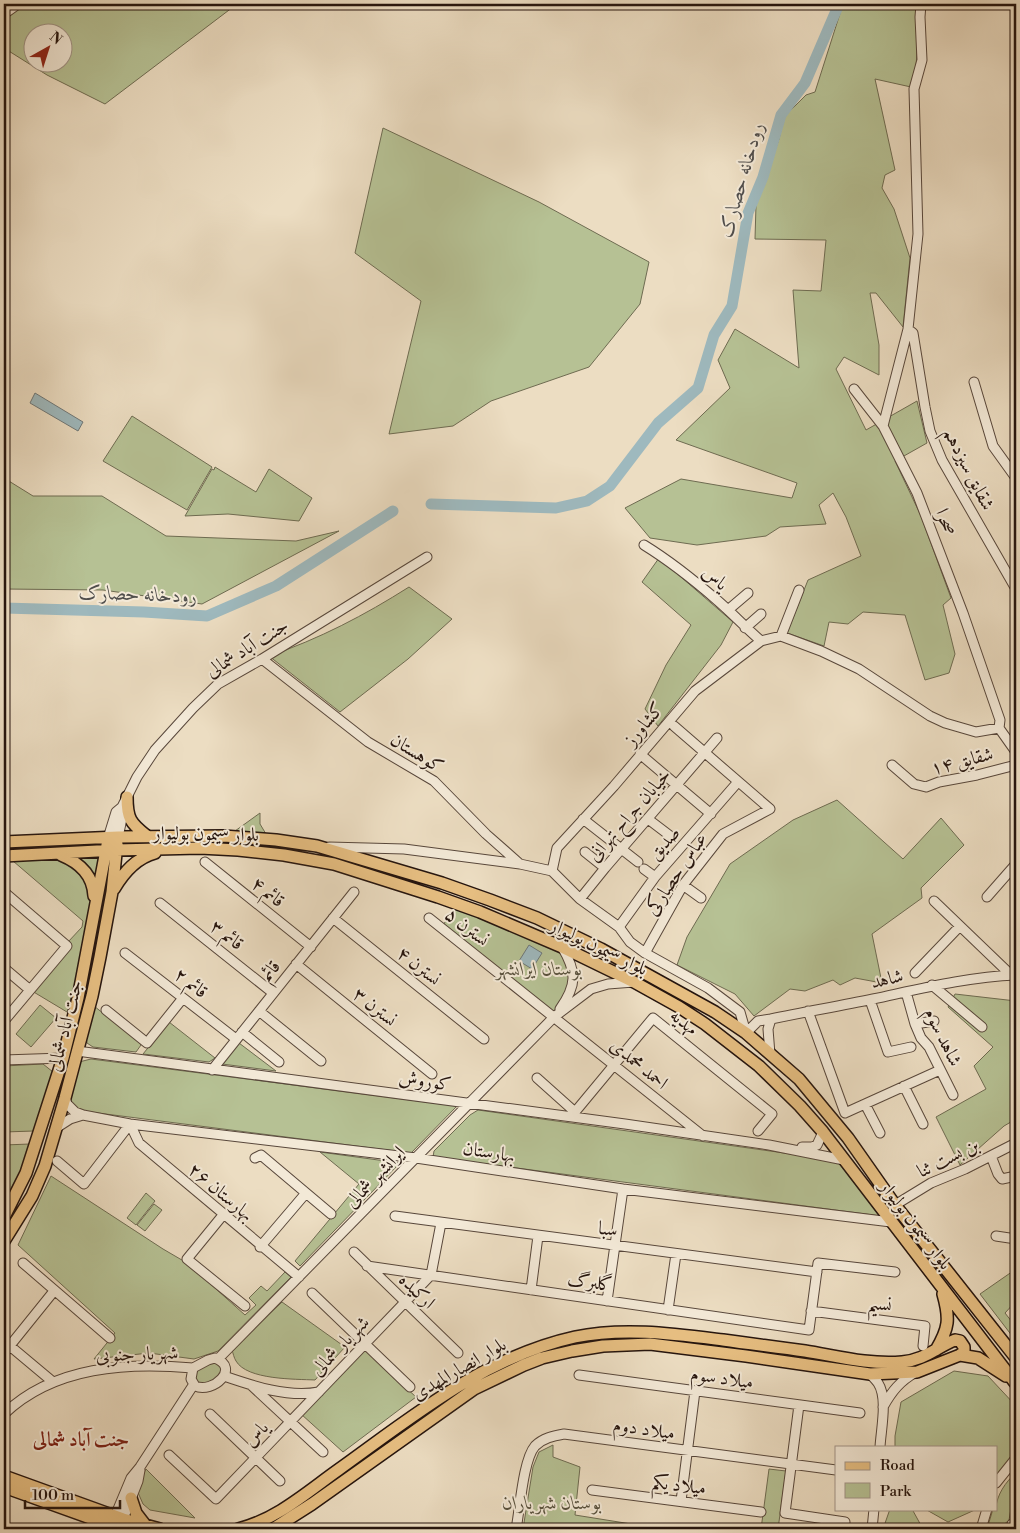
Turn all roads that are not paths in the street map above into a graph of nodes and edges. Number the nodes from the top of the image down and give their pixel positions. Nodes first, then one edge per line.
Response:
1 (18, 4) edge
2 (922, 4) edge
3 (4, 14) edge
4 (908, 329) junction
5 (974, 382) dead end
6 (854, 388) dead end
7 (883, 426) junction
8 (1016, 478) edge
9 (644, 545) dead end
10 (427, 557) dead end
11 (1016, 589) edge
12 (799, 590) dead end
13 (748, 593) dead end
14 (728, 610) junction
15 (761, 614) dead end
16 (745, 628) junction
17 (781, 636) junction
18 (761, 641) junction
19 (262, 659) junction
20 (674, 726) dead end
21 (999, 728) junction
22 (717, 738) dead end
23 (1016, 752) edge
24 (705, 753) junction
25 (640, 754) junction
26 (1016, 764) edge
27 (892, 765) dead end
28 (737, 783) junction
29 (677, 785) junction
30 (124, 802) junction
31 (711, 814) junction
32 (583, 819) junction
33 (648, 819) junction
34 (669, 835) dead end
35 (147, 836) junction
36 (113, 837) junction
37 (4, 842) edge
38 (317, 846) junction
39 (165, 850) junction
40 (621, 850) junction
41 (111, 851) junction
42 (585, 852) dead end
43 (59, 854) junction
44 (4, 856) edge
45 (205, 862) dead end
46 (520, 864) junction
47 (1016, 864) edge
48 (605, 868) junction
49 (552, 871) junction
50 (655, 877) junction
51 (683, 885) junction
52 (4, 892) edge
53 (112, 892) junction
54 (354, 892) dead end
55 (987, 897) dead end
56 (701, 898) dead end
57 (580, 899) junction
58 (934, 901) dead end
59 (95, 903) junction
60 (160, 903) dead end
61 (333, 918) junction
62 (429, 918) dead end
63 (960, 926) junction
64 (619, 927) junction
65 (311, 947) junction
66 (562, 947) junction
67 (125, 953) dead end
68 (645, 953) junction
69 (296, 964) junction
70 (4, 968) edge
71 (915, 973) dead end
72 (1014, 975) edge
73 (634, 982) junction
74 (932, 985) junction
75 (30, 990) junction
76 (906, 992) junction
77 (273, 993) junction
78 (183, 998) junction
79 (870, 1000) junction
80 (106, 1010) dead end
81 (259, 1011) junction
82 (808, 1011) junction
83 (554, 1017) junction
84 (771, 1018) junction
85 (934, 1021) dead end
86 (4, 1022) edge
87 (915, 1024) junction
88 (982, 1027) dead end
89 (746, 1033) junction
90 (239, 1036) junction
91 (484, 1039) dead end
92 (911, 1047) dead end
93 (77, 1052) junction
94 (770, 1054) junction
95 (64, 1058) junction
96 (4, 1060) edge
97 (321, 1061) dead end
98 (279, 1062) dead end
99 (614, 1066) junction
100 (212, 1070) junction
101 (940, 1070) junction
102 (432, 1074) dead end
103 (537, 1078) dead end
104 (904, 1086) junction
105 (952, 1095) dead end
106 (65, 1098) junction
107 (470, 1103) junction
108 (865, 1104) junction
109 (83, 1115) junction
110 (130, 1124) junction
111 (923, 1124) dead end
112 (56, 1128) junction
113 (758, 1131) dead end
114 (823, 1132) junction
115 (880, 1133) dead end
116 (703, 1136) junction
117 (1016, 1143) edge
118 (769, 1145) junction
119 (991, 1156) junction
120 (256, 1158) dead end
121 (416, 1158) junction
122 (844, 1160) junction
123 (57, 1161) dead end
124 (1016, 1176) edge
125 (624, 1189) junction
126 (306, 1193) junction
127 (895, 1205) junction
128 (331, 1214) dead end
129 (223, 1216) junction
130 (394, 1216) dead end
131 (4, 1217) edge
132 (891, 1222) junction
133 (440, 1224) junction
134 (538, 1236) junction
135 (996, 1236) dead end
136 (1016, 1239) edge
137 (4, 1241) edge
138 (260, 1246) junction
139 (615, 1246) junction
140 (354, 1252) dead end
141 (676, 1254) junction
142 (22, 1263) dead end
143 (368, 1266) junction
144 (817, 1268) junction
145 (895, 1272) dead end
146 (431, 1275) junction
147 (298, 1278) junction
148 (941, 1288) junction
149 (531, 1290) junction
150 (54, 1291) junction
151 (312, 1293) dead end
152 (607, 1301) junction
153 (405, 1302) junction
154 (245, 1306) dead end
155 (668, 1310) junction
156 (811, 1311) junction
157 (110, 1338) dead end
158 (365, 1343) junction
159 (6, 1346) edge
160 (924, 1346) dead end
161 (935, 1352) junction
162 (458, 1353) dead end
163 (960, 1355) junction
164 (1016, 1358) edge
165 (218, 1359) junction
166 (193, 1368) junction
167 (917, 1372) junction
168 (870, 1374) junction
169 (579, 1375) dead end
170 (224, 1376) junction
171 (53, 1382) junction
172 (194, 1384) junction
173 (1016, 1384) edge
174 (251, 1385) junction
175 (410, 1387) dead end
176 (695, 1391) junction
177 (319, 1392) junction
178 (799, 1405) junction
179 (883, 1408) junction
180 (860, 1413) dead end
181 (4, 1414) edge
182 (210, 1414) dead end
183 (290, 1421) junction
184 (880, 1446) edge
185 (687, 1451) junction
186 (323, 1452) dead end
187 (169, 1455) dead end
188 (256, 1458) junction
189 (1016, 1458) edge
190 (791, 1464) junction
191 (140, 1467) junction
192 (835, 1470) edge
193 (4, 1476) edge
194 (998, 1480) edge
195 (280, 1481) dead end
196 (4, 1487) edge
197 (592, 1490) dead end
198 (131, 1498) junction
199 (681, 1501) junction
200 (874, 1510) edge
201 (987, 1510) edge
202 (761, 1512) dead end
203 (86, 1517) junction
204 (845, 1522) dead end
205 (117, 1526) edge
206 (146, 1526) junction
207 (95, 1529) edge
208 (160, 1529) edge
209 (238, 1529) edge
210 (273, 1529) edge
211 (516, 1529) edge
212 (872, 1529) edge
213 (981, 1529) edge

1 - 3 street
2 - 4 street
4 - 7 street
4 - 11 street, شقایق سیزدهم
5 - 8 street
6 - 7 street, صحرا
7 - 21 street, صحرا
9 - 14 street, یاس
10 - 19 street, جنت آباد شمالی
12 - 17 street
13 - 14 street
14 - 16 street, یاس
15 - 16 street
16 - 18 street, یاس
17 - 18 street, کشاورز
17 - 21 street
18 - 25 street, کشاورز
19 - 30 street, جنت آباد شمالی
19 - 46 street, کوهستان
20 - 24 street
21 - 23 street
22 - 24 street, خیابان جراح تهرانی
24 - 28 street
24 - 29 street, خیابان جراح تهرانی
25 - 29 street
25 - 32 street, کشاورز
26 - 27 street, شقایق ۱۴
28 - 31 street, صدیق
28 - 51 street, عباس حصارکی
29 - 31 street
29 - 33 street, خیابان جراح تهرانی
30 - 35 main road
30 - 36 street, جنت آباد شمالی
31 - 50 street, صدیق
32 - 40 street
32 - 49 street, کشاورز
33 - 34 street
33 - 40 street, خیابان جراح تهرانی
35 - 36 main road, بلوار سیمون بولیوار
35 - 38 main road, بلوار سیمون بولیوار
36 - 37 main road, بلوار سیمون بولیوار
36 - 41 main road, جنت آباد شمالی
38 - 46 street
38 - 89 main road, بلوار سیمون بولیوار
39 - 41 main road, بلوار سیمون بولیوار
39 - 53 main road
39 - 66 main road, بلوار سیمون بولیوار
40 - 48 street, خیابان جراح تهرانی
40 - 50 street
41 - 43 main road, بلوار سیمون بولیوار
41 - 53 main road, جنت آباد شمالی
41 - 59 main road, جنت آباد شمالی
42 - 48 street
43 - 44 main road, بلوار سیمون بولیوار
43 - 59 main road
45 - 65 street, قائم ۴
46 - 49 street, کوهستان
47 - 55 street
48 - 57 street, خیابان جراح تهرانی
49 - 57 street
50 - 64 street, صدیق
51 - 56 street
51 - 68 street, عباس حصارکی
52 - 75 street
53 - 93 main road, جنت آباد شمالی
54 - 61 street, قائم
57 - 64 street
58 - 63 street
59 - 95 main road, جنت آباد شمالی
60 - 77 street, قائم ۳
61 - 65 street, قائم
61 - 91 street, نسترن ۴
62 - 83 street, نسترن ۵
63 - 71 street
63 - 72 street
64 - 68 street
65 - 69 street, قائم
66 - 73 main road, بلوار سیمون بولیوار
66 - 83 street
67 - 78 street, قائم ۲
68 - 89 street
69 - 77 street, قائم
69 - 102 street, نسترن ۳
70 - 75 street
72 - 74 street, شاهد
73 - 83 street
73 - 114 main road, بلوار سیمون بولیوار
74 - 76 street, شاهد
74 - 88 street
75 - 86 street
76 - 79 street, شاهد
76 - 87 street, شاهد سوم
77 - 81 street, قائم
78 - 80 street
78 - 90 street, قائم ۲
79 - 82 street, شاهد
79 - 92 street
81 - 90 street, قائم
81 - 97 street
82 - 84 street, شاهد
82 - 108 street
83 - 99 street, احمد محمدی
83 - 107 street, ایرانشهر شمالی
84 - 89 street, شاهد
84 - 94 street
85 - 87 street
87 - 101 street, شاهد سوم
89 - 94 main road, بلوار سیمون بولیوار
90 - 98 street, قائم ۲
90 - 100 street, قائم
93 - 100 street, کوروش
93 - 106 main road, جنت آباد شمالی
94 - 127 main road, بلوار سیمون بولیوار
95 - 96 street
95 - 131 main road, جنت آباد شمالی
99 - 103 street, مهدیه
99 - 113 street, مهدیه
99 - 116 street, احمد محمدی
100 - 107 street, کوروش
101 - 104 street
101 - 105 street, شاهد سوم
104 - 108 street
104 - 111 street
106 - 109 street
106 - 112 main road, جنت آباد شمالی
107 - 116 street, کوروش
107 - 121 street, ایرانشهر شمالی
108 - 115 street
109 - 110 street, بهارستان
109 - 112 street
110 - 121 street, بهارستان
110 - 123 street
110 - 129 street, بهارستان ۲۶
112 - 137 main road, جنت آباد شمالی
114 - 118 street
114 - 122 main road, بلوار سیمون بولیوار
116 - 118 street, کوروش
117 - 119 street, بن بست ثنا
118 - 122 street
119 - 124 street
119 - 127 street, بن بست ثنا
120 - 126 street
121 - 125 street, بهارستان
121 - 147 street, ایرانشهر شمالی
122 - 132 main road, بلوار سیمون بولیوار
125 - 132 street, بهارستان
125 - 139 street
126 - 128 street
126 - 138 street
127 - 164 main road, بلوار سیمون بولیوار
129 - 138 street, بهارستان ۲۶
129 - 154 street
130 - 133 street, سبا
132 - 148 main road, بلوار سیمون بولیوار
133 - 134 street, سبا
133 - 146 street
134 - 139 street, سبا
134 - 149 street
135 - 136 street
138 - 147 street, بهارستان ۲۶
139 - 141 street, سبا
139 - 152 street
140 - 143 street, ارکیده
141 - 144 street, سبا
141 - 155 street
142 - 150 street
143 - 146 street, گلبرگ
143 - 153 street, ارکیده
144 - 145 street, سبا
144 - 156 street
146 - 149 street, گلبرگ
146 - 153 street, شهریار شمالی
147 - 165 street, ایرانشهر شمالی
148 - 161 main road
148 - 173 main road, بلوار سیمون بولیوار
149 - 152 street, گلبرگ
150 - 157 street
150 - 159 street
151 - 158 street
152 - 155 street, گلبرگ
153 - 158 street, شهریار شمالی
153 - 162 street, ارکیده
155 - 156 street, گلبرگ
156 - 160 street, نسیم
158 - 175 street
158 - 177 street, شهریار شمالی
159 - 171 street
161 - 163 main road, بلوار انصارالمهدی
161 - 209 main road, بلوار انصارالمهدی
163 - 167 main road, بلوار انصارالمهدی
163 - 173 main road
165 - 166 street
165 - 170 street
166 - 171 street, شهریار جنوبی
166 - 172 street
167 - 168 main road, بلوار انصارالمهدی
167 - 179 street
168 - 179 street
168 - 210 main road, بلوار انصارالمهدی
169 - 176 street, میلاد سوم
170 - 172 street
170 - 174 street, شهریار شمالی
171 - 181 street, شهریار جنوبی
172 - 191 street
174 - 177 street, شهریار شمالی
174 - 183 street
176 - 178 street, میلاد سوم
176 - 185 street
177 - 183 street, یاس
178 - 180 street, میلاد سوم
178 - 190 street
179 - 184 street
182 - 188 street
183 - 186 street
183 - 188 street, یاس
185 - 190 street, میلاد دوم
185 - 199 street
185 - 211 street, میلاد دوم
187 - 188 street, یاس
188 - 195 street
189 - 194 street
190 - 192 street, میلاد دوم
190 - 204 street
191 - 198 street
191 - 205 street
193 - 205 main road
196 - 203 main road
197 - 199 street, میلاد یکم
198 - 205 street
198 - 206 main road
199 - 202 street, میلاد یکم
200 - 212 street
201 - 213 street
203 - 205 main road
203 - 207 main road
205 - 206 main road
206 - 208 main road

